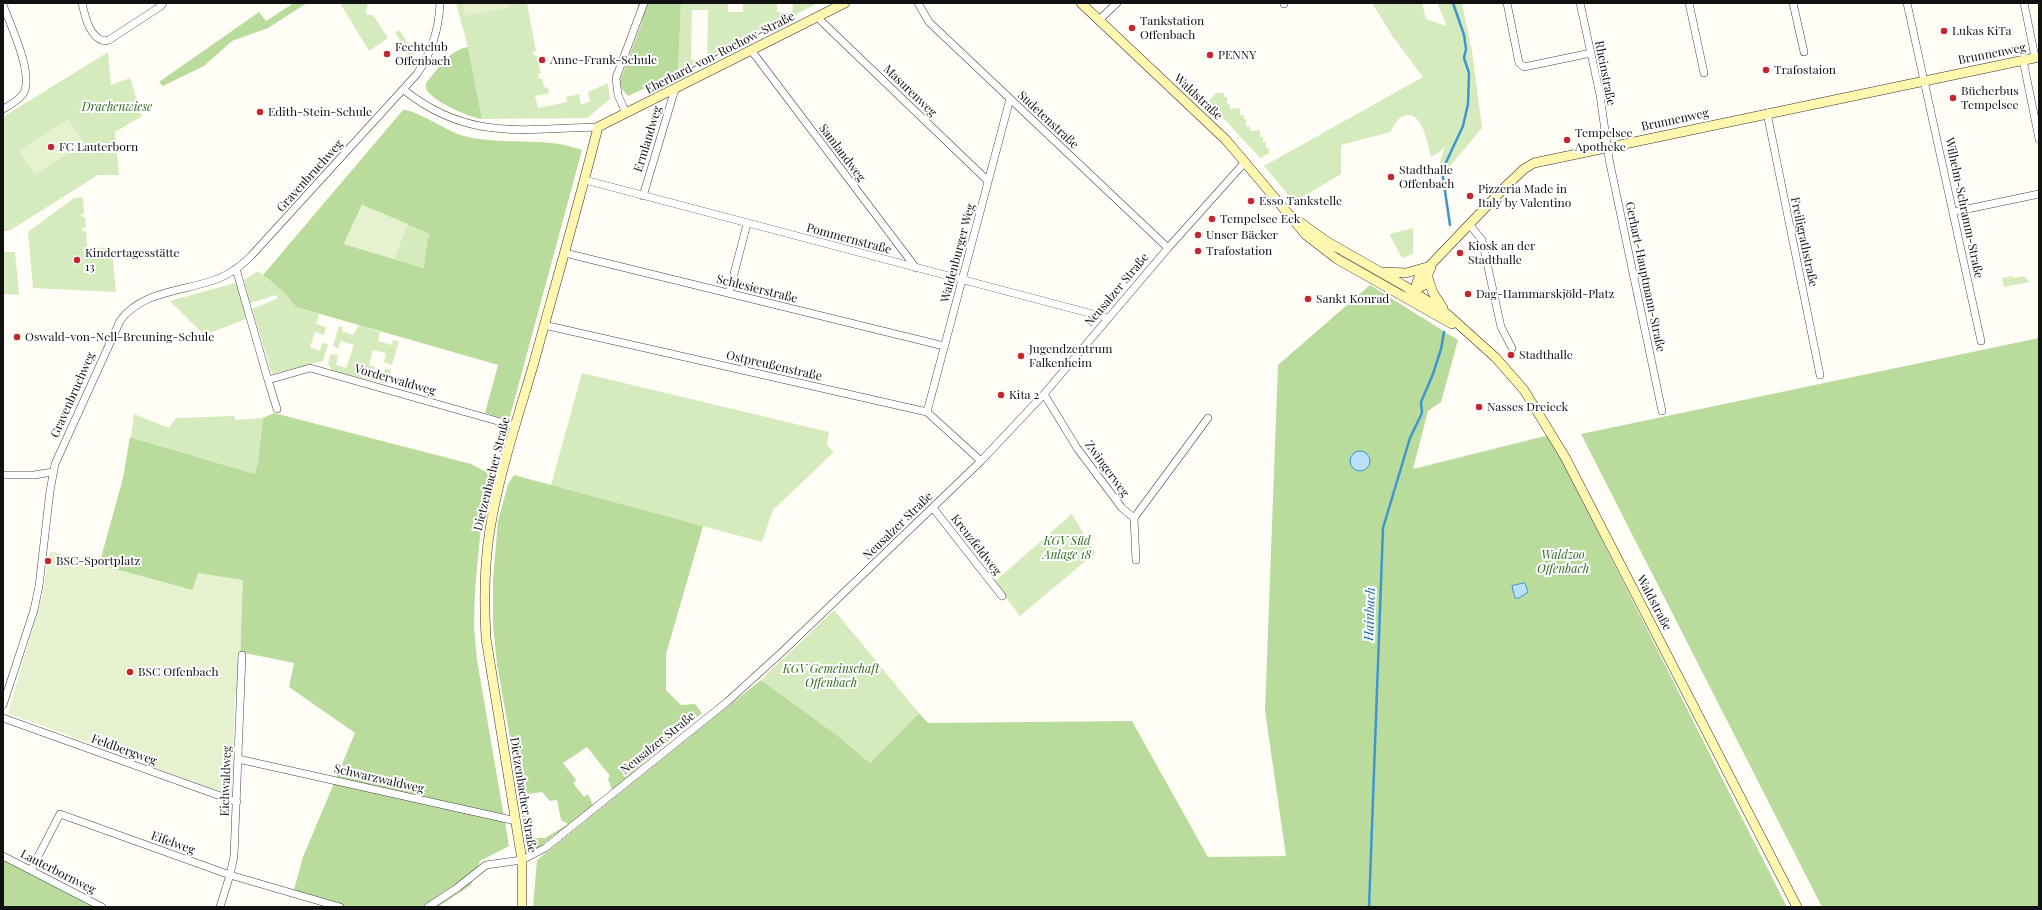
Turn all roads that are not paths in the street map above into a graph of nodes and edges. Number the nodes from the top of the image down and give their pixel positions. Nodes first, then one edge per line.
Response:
1 (82, 3) edge
2 (163, 3) edge
3 (440, 3) edge
4 (644, 3) edge
5 (845, 3) edge
6 (918, 3) edge
7 (1081, 3) edge
8 (1117, 3) edge
9 (1508, 3) edge
10 (1580, 3) edge
11 (1689, 3) edge
12 (1793, 3) edge
13 (1907, 3) edge
14 (2024, 3) edge
15 (3, 5) edge
16 (817, 17) junction
17 (1099, 20) junction
18 (751, 50) junction
19 (1804, 52) dead end
20 (1591, 53) junction
21 (2037, 57) edge
22 (2023, 60) junction
23 (1704, 73) dead end
24 (1924, 80) junction
25 (675, 89) junction
26 (404, 90) junction
27 (1010, 99) junction
28 (3, 109) edge
29 (626, 113) junction
30 (1767, 113) junction
31 (598, 127) junction
32 (2039, 140) edge
33 (1608, 147) junction
34 (1245, 162) junction
35 (585, 180) junction
36 (988, 181) junction
37 (2039, 194) edge
38 (643, 196) junction
39 (1953, 212) junction
40 (1290, 215) junction
41 (746, 224) junction
42 (1470, 224) junction
43 (1168, 248) junction
44 (565, 253) junction
45 (1432, 265) junction
46 (916, 268) junction
47 (236, 269) junction
48 (1380, 271) junction
49 (1428, 278) junction
50 (962, 280) junction
51 (1414, 291) junction
52 (1398, 292) junction
53 (729, 293) junction
54 (1414, 302) junction
55 (1446, 313) junction
56 (1108, 318) junction
57 (544, 325) junction
58 (1463, 329) junction
59 (1981, 341) dead end
60 (944, 346) junction
61 (1512, 348) dead end
62 (1820, 374) dead end
63 (268, 380) junction
64 (1044, 394) junction
65 (277, 410) dead end
66 (1662, 411) dead end
67 (927, 412) junction
68 (1208, 418) dead end
69 (515, 426) junction
70 (982, 461) junction
71 (53, 472) junction
72 (3, 475) edge
73 (933, 508) junction
74 (1134, 518) junction
75 (1136, 560) dead end
76 (1002, 596) dead end
77 (242, 655) dead end
78 (3, 705) edge
79 (3, 718) edge
80 (238, 759) junction
81 (237, 802) junction
82 (516, 821) junction
83 (3, 856) edge
84 (522, 860) junction
85 (31, 870) junction
86 (230, 875) junction
87 (321, 905) edge
88 (102, 907) edge
89 (220, 907) edge
90 (340, 907) edge
91 (428, 907) edge
92 (522, 907) edge
93 (1797, 907) edge

1 - 2 street
3 - 26 street, Gravenbruchweg
4 - 29 street
5 - 16 main road, Eberhard-von-Rochow-Straße
6 - 27 street, Sudetenstraße
7 - 17 main road, Waldstraße
8 - 17 street
9 - 20 street
10 - 20 street, Rheinstraße
11 - 23 street
12 - 19 street
13 - 24 street, Wilhelm-Schramm-Straße
14 - 21 street
15 - 28 street
16 - 18 main road, Eberhard-von-Rochow-Straße
16 - 36 street, Masurenweg
17 - 34 main road, Waldstraße
18 - 25 main road, Eberhard-von-Rochow-Straße
18 - 46 street, Samlandweg
20 - 33 street, Rheinstraße
21 - 22 main road, Brunnenweg
22 - 24 main road, Brunnenweg
22 - 32 street
24 - 30 main road, Brunnenweg
24 - 39 street, Wilhelm-Schramm-Straße
25 - 29 main road, Eberhard-von-Rochow-Straße
25 - 38 street, Ermlandweg
26 - 31 street, Eberhard-von-Rochow-Straße
26 - 47 street, Gravenbruchweg
27 - 36 street, Waldenburger Weg
27 - 43 street, Sudetenstraße
29 - 31 main road, Eberhard-von-Rochow-Straße
30 - 33 main road, Brunnenweg
30 - 62 street, Freiligrathstraße
31 - 35 main road, Dietzenbacher Straße
33 - 42 main road, Brunnenweg
33 - 66 street, Gerhart-Hauptmann-Straße
34 - 40 main road, Waldstraße
34 - 43 street, Neusalzer Straße
35 - 38 street, Pommernstraße
35 - 44 main road, Dietzenbacher Straße
36 - 50 street, Waldenburger Weg
37 - 39 street
38 - 41 street, Pommernstraße
39 - 59 street, Wilhelm-Schramm-Straße
40 - 48 main road, Waldstraße
40 - 52 main road, Waldstraße
41 - 46 street, Pommernstraße
41 - 53 street
42 - 45 main road
42 - 61 street
43 - 56 street, Neusalzer Straße
44 - 53 street, Schlesierstraße
44 - 57 main road, Dietzenbacher Straße
45 - 48 main road
45 - 49 main road
45 - 51 main road
46 - 50 street, Pommernstraße
47 - 63 street
47 - 71 street, Gravenbruchweg
48 - 51 main road, Waldstraße
49 - 51 main road
49 - 55 main road
50 - 56 street, Pommernstraße
50 - 60 street, Waldenburger Weg
51 - 52 main road
51 - 54 main road
51 - 55 main road, Waldstraße
52 - 54 main road, Waldstraße
53 - 60 street, Schlesierstraße
54 - 58 main road, Waldstraße
55 - 58 main road, Waldstraße
56 - 64 street, Neusalzer Straße
57 - 67 street, Ostpreußenstraße
57 - 69 main road, Dietzenbacher Straße
58 - 93 main road, Waldstraße
60 - 67 street, Waldenburger Weg
63 - 65 street
63 - 69 street, Vorderwaldweg
64 - 70 street, Neusalzer Straße
64 - 74 street, Zwingerweg
67 - 70 street, Ostpreußenstraße
68 - 74 street
69 - 82 main road, Dietzenbacher Straße
70 - 73 street, Neusalzer Straße
71 - 72 street
71 - 78 street, Gravenbruchweg
73 - 76 street, Kreuzfeldweg
73 - 84 street, Neusalzer Straße
74 - 75 street
77 - 80 street, Eichwaldweg
79 - 81 street, Feldbergweg
80 - 81 street, Eichwaldweg
80 - 82 street, Schwarzwaldweg
81 - 86 street, Eichwaldweg
82 - 84 main road, Dietzenbacher Straße
83 - 85 street, Lauterbornweg
84 - 91 street
84 - 92 main road, Dietzenbacher Straße
85 - 86 street, Eifelweg
85 - 88 street, Lauterbornweg
86 - 87 street, Eifelweg
86 - 89 street, Eichwaldweg
87 - 90 street, Eifelweg

